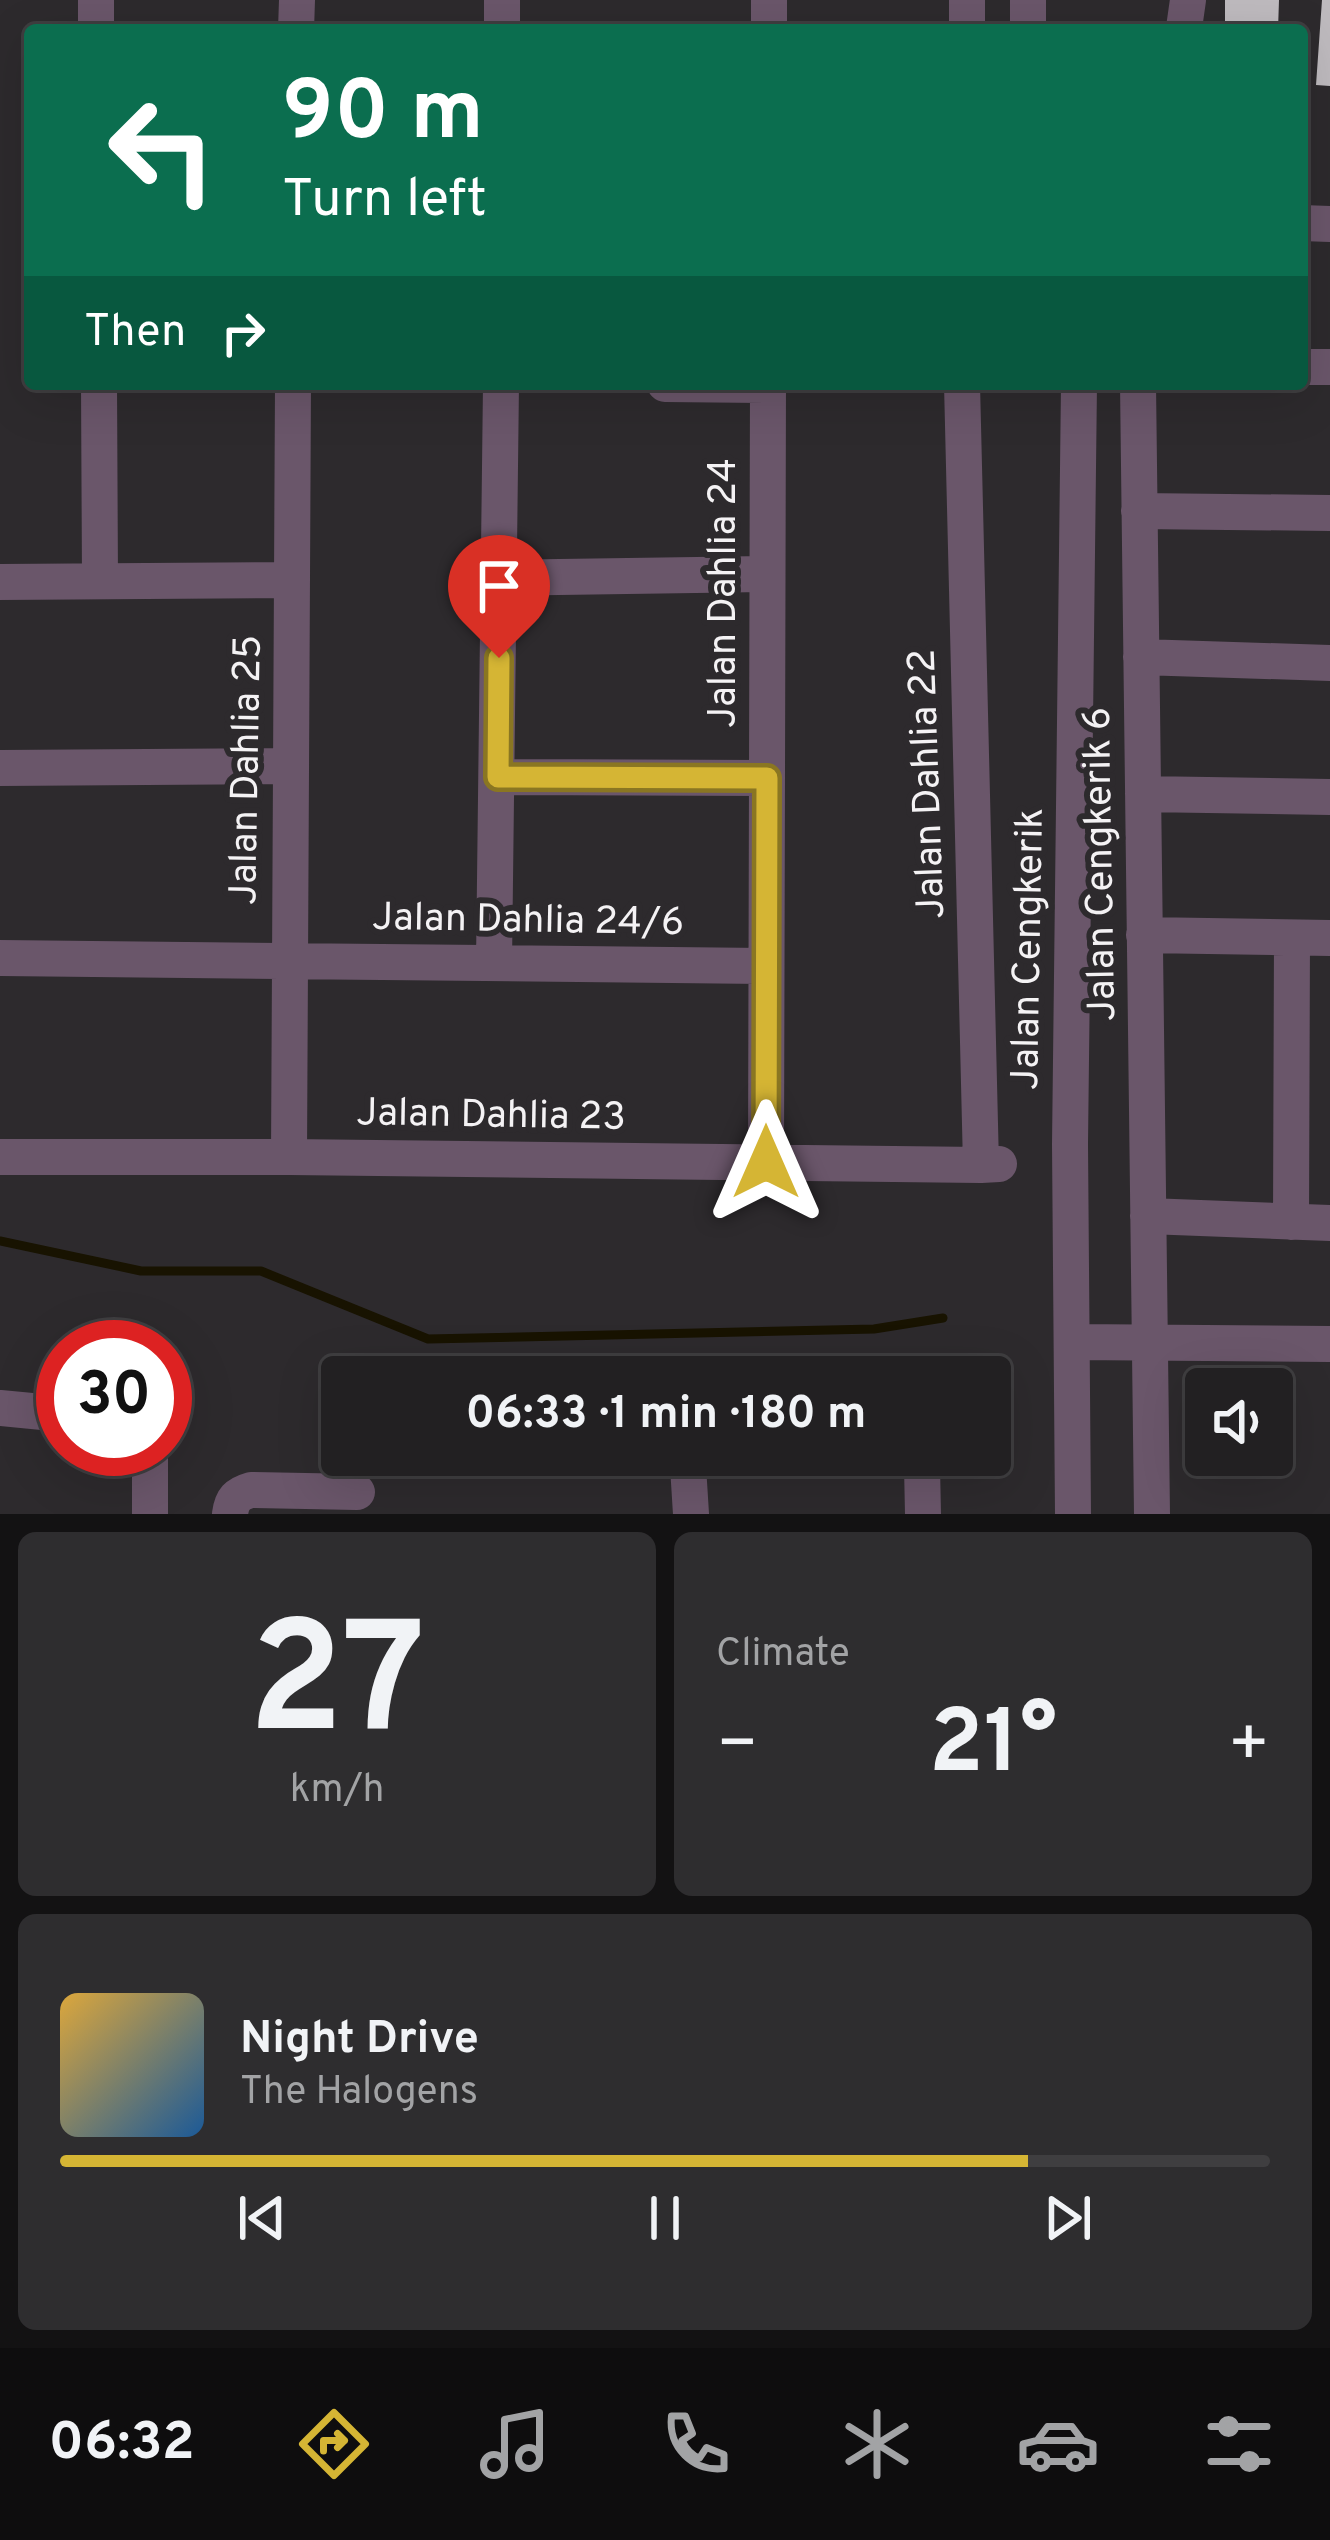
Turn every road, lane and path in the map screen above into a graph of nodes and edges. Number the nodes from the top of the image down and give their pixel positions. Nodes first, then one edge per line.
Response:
1 (99, 390) edge
2 (293, 390) edge
3 (500, 390) edge
4 (768, 390) edge
5 (962, 390) edge
6 (1079, 390) edge
7 (1138, 390) edge
8 (1139, 511) junction
9 (1330, 513) edge
10 (767, 574) junction
11 (500, 578) junction
12 (292, 580) junction
13 (100, 581) junction
14 (0, 582) edge
15 (1141, 657) junction
16 (1330, 663) edge
17 (290, 766) junction
18 (0, 768) edge
19 (498, 777) junction
20 (767, 778) junction
21 (1143, 794) junction
22 (1330, 796) edge
23 (1144, 935) junction
24 (1292, 938) junction
25 (1330, 938) edge
26 (0, 958) edge
27 (288, 961) junction
28 (494, 963) junction
29 (766, 966) junction
30 (0, 1157) edge
31 (289, 1157) junction
32 (766, 1162) junction
33 (990, 1164) joint
34 (1148, 1216) junction
35 (1291, 1222) junction
36 (1330, 1223) edge
37 (1073, 1342) junction
38 (1149, 1343) junction
39 (1330, 1344) edge
40 (0, 1408) edge
41 (36, 1411) edge
42 (150, 1476) edge
43 (689, 1476) edge
44 (922, 1476) edge
45 (357, 1492) dead end
46 (150, 1514) edge
47 (230, 1514) edge
48 (691, 1514) edge
49 (923, 1514) edge
50 (1073, 1514) edge
51 (1151, 1514) edge

1 - 13 street
2 - 12 street, Jalan Dahlia 25
3 - 11 street
4 - 10 street, Jalan Dahlia 24
5 - 33 street, Jalan Dahlia 22
6 - 37 street, Jalan Cengkerik
7 - 8 street, Jalan Cengkerik 6
8 - 9 street
8 - 15 street, Jalan Cengkerik 6
10 - 11 street
10 - 20 street, Jalan Dahlia 24
11 - 19 street
12 - 13 street
12 - 17 street, Jalan Dahlia 25
13 - 14 street
15 - 16 street
15 - 21 street, Jalan Cengkerik 6
17 - 18 street
17 - 27 street, Jalan Dahlia 25
19 - 20 street
19 - 28 street
20 - 29 street, Jalan Dahlia 24
21 - 22 street
21 - 23 street, Jalan Cengkerik 6
23 - 24 street
23 - 34 street, Jalan Cengkerik 6
24 - 25 street
24 - 35 street
26 - 27 street, Jalan Dahlia 24/6
27 - 28 street, Jalan Dahlia 24/6
27 - 31 street, Jalan Dahlia 25
28 - 29 street, Jalan Dahlia 24/6
29 - 32 street, Jalan Dahlia 24
30 - 31 street, Jalan Dahlia 23
31 - 32 street, Jalan Dahlia 23
32 - 33 street, Jalan Dahlia 23
34 - 35 street
34 - 38 street, Jalan Cengkerik 6
35 - 36 street
37 - 38 street
37 - 50 street, Jalan Cengkerik
38 - 39 street
38 - 51 street, Jalan Cengkerik 6
40 - 41 street
42 - 46 street
43 - 48 street
44 - 49 street
45 - 47 street

